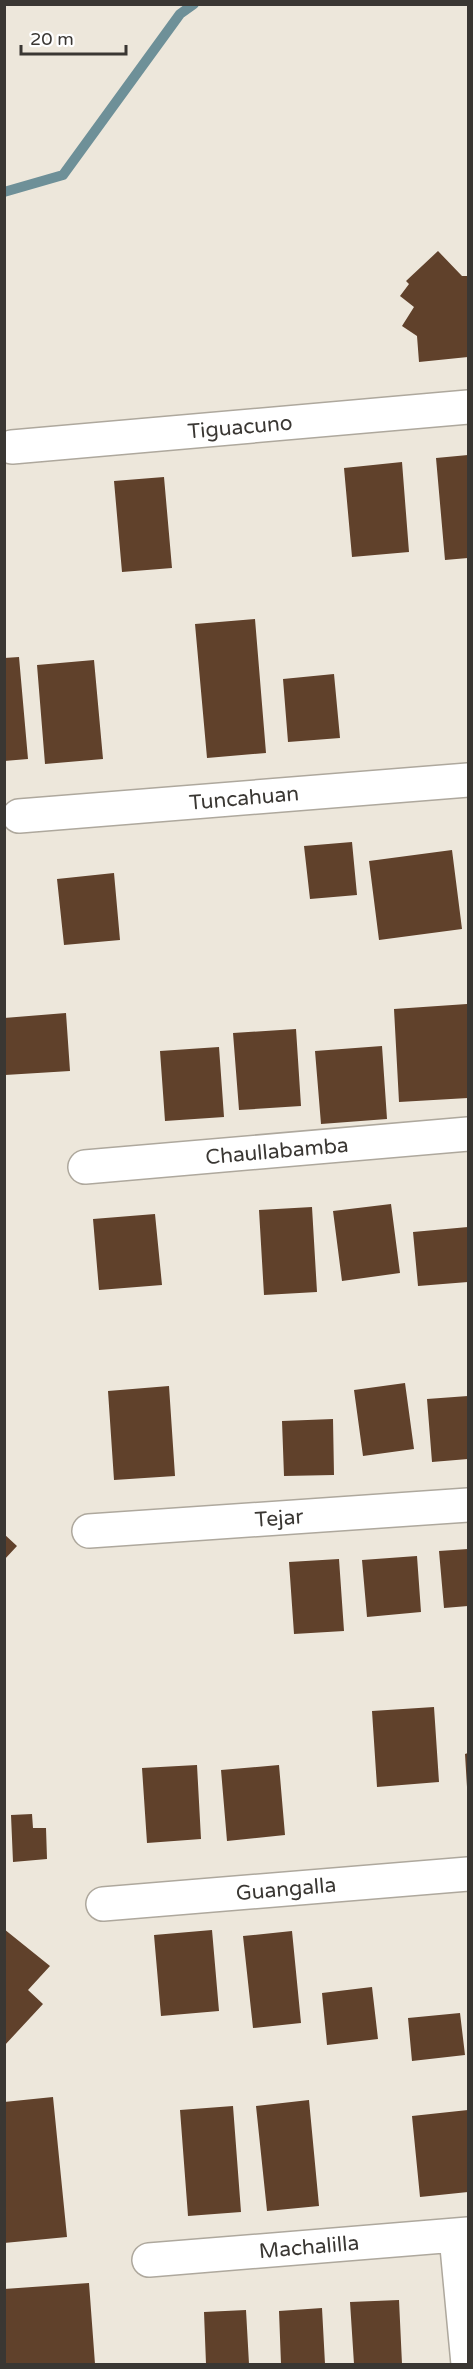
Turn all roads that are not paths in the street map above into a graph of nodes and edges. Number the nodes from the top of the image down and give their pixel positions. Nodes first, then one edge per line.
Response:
1 (468, 407) edge
2 (12, 447) dead end
3 (468, 780) edge
4 (19, 816) dead end
5 (468, 1134) edge
6 (85, 1167) dead end
7 (468, 1505) edge
8 (89, 1531) dead end
9 (468, 1874) edge
10 (103, 1904) dead end
11 (462, 2235) edge
12 (149, 2260) dead end
13 (468, 2364) edge

1 - 2 lane, Tiguacuno
3 - 4 lane, Tuncahuan
5 - 6 lane, Chaullabamba
7 - 8 lane, Tejar
9 - 10 lane, Guangalla
11 - 12 lane, Machalilla
11 - 13 lane

